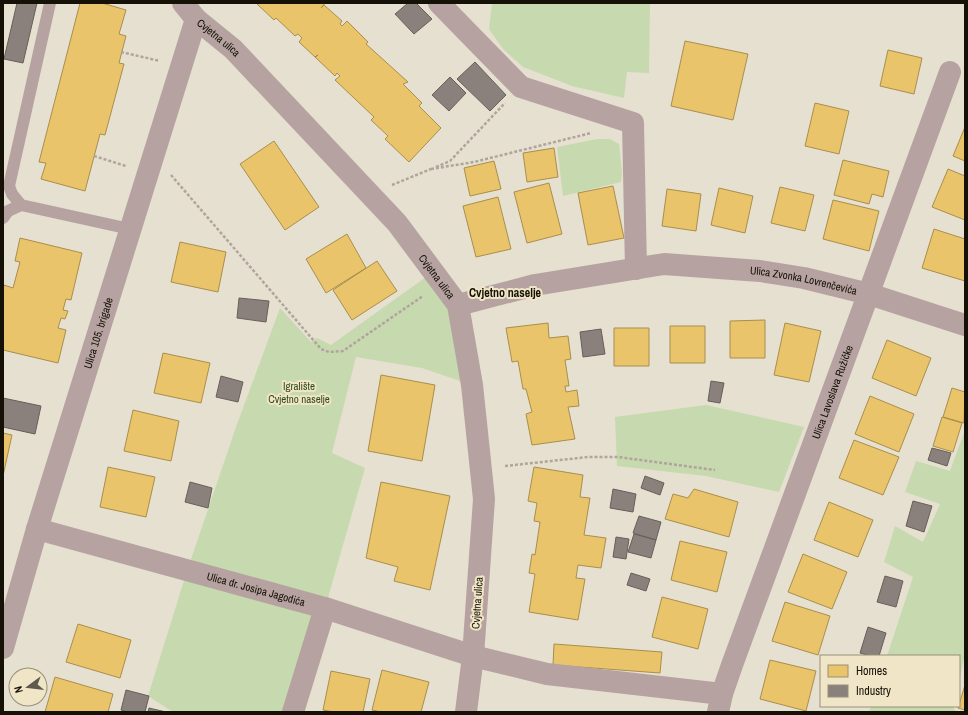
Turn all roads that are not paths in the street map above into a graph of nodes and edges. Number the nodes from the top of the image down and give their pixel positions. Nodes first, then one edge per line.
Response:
1 (50, 3) edge
2 (439, 3) edge
3 (190, 11) edge
4 (950, 72) dead end
5 (21, 205) junction
6 (3, 218) edge
7 (130, 229) junction
8 (636, 268) junction
9 (869, 294) junction
10 (458, 305) junction
11 (965, 325) edge
12 (37, 529) junction
13 (325, 608) junction
14 (3, 648) edge
15 (473, 656) junction
16 (720, 703) edge
17 (293, 712) edge
18 (466, 712) edge

1 - 5 lane
2 - 8 street
3 - 7 street, Ulica 105. brigade
3 - 10 street, Cvjetna ulica
4 - 9 street, Ulica Lavoslava Ružičke
5 - 6 lane
5 - 7 lane
7 - 12 street, Ulica 105. brigade
8 - 9 street, Ulica Zvonka Lovrenčevića
8 - 10 street, Ulica Zvonka Lovrenčevića
9 - 11 street, Ulica Zvonka Lovrenčevića
9 - 16 street, Ulica Lavoslava Ružičke
10 - 15 street, Cvjetna ulica
12 - 13 street, Ulica dr. Josipa Jagodića
12 - 14 street, Ulica 105. brigade
13 - 15 street, Ulica dr. Josipa Jagodića
13 - 17 street
15 - 16 street, Ulica dr. Josipa Jagodića
15 - 18 street, Cvjetna ulica

